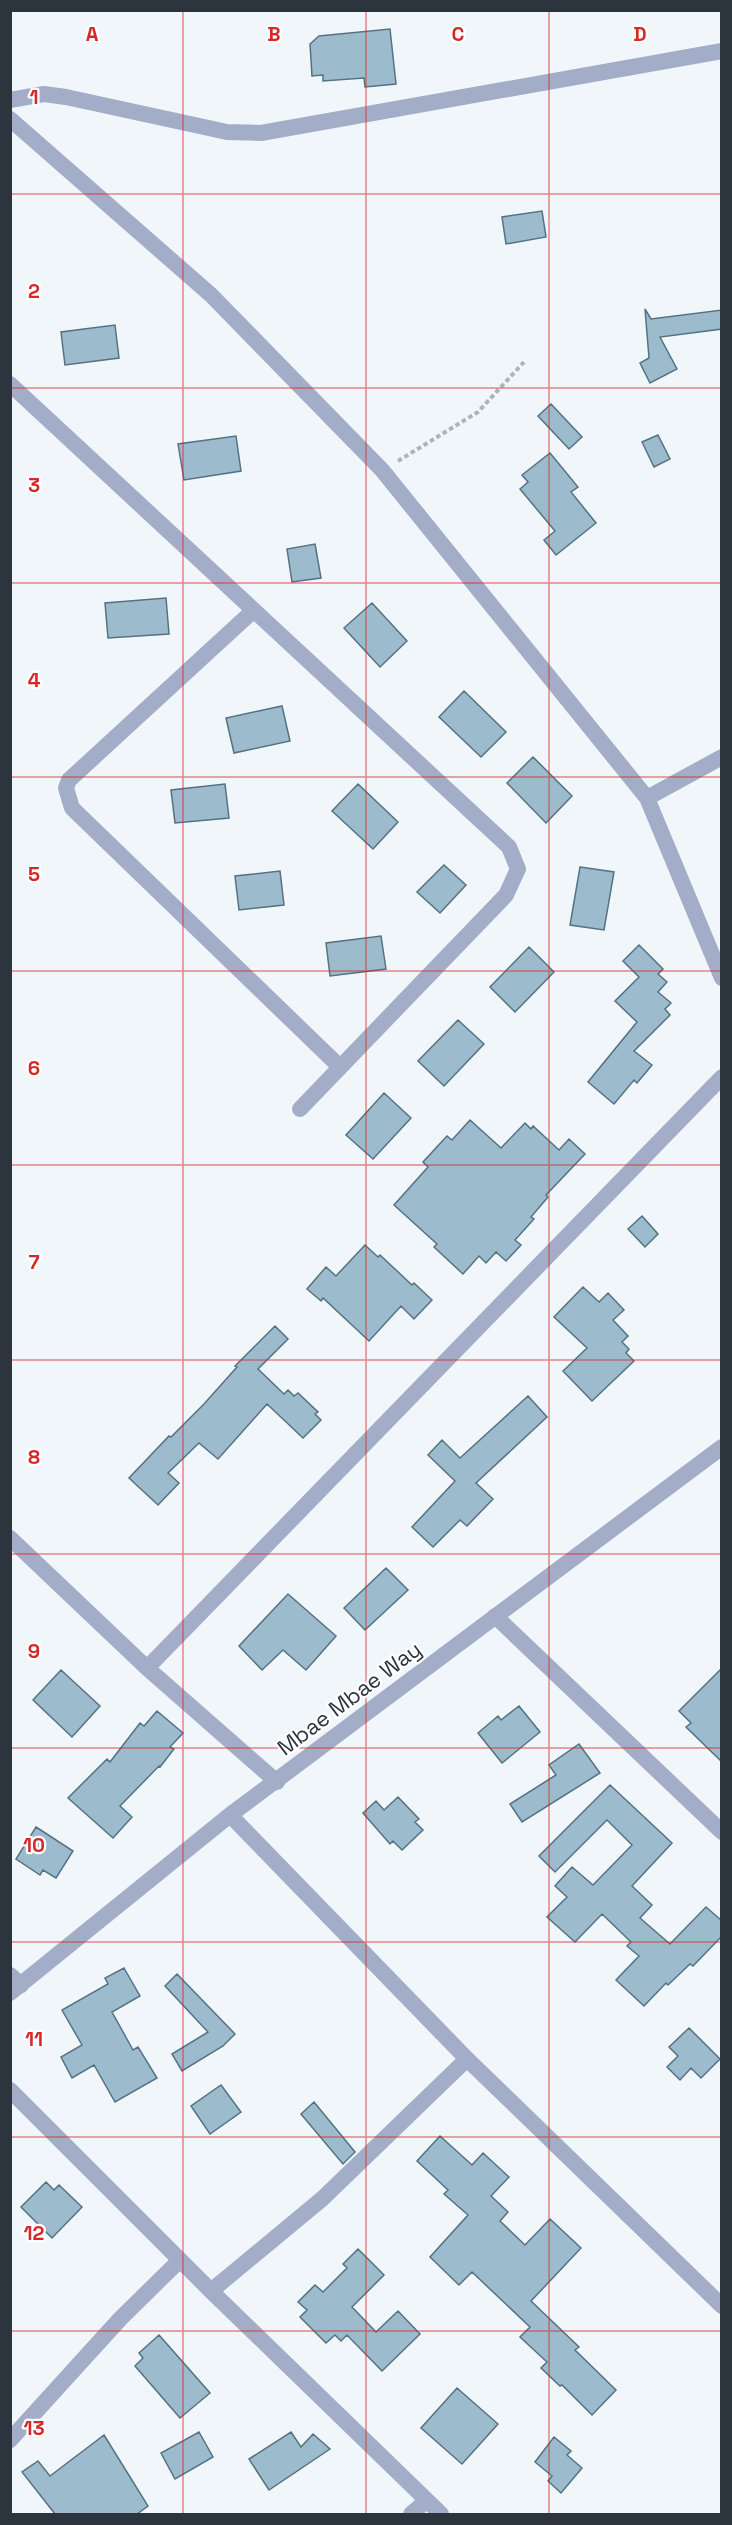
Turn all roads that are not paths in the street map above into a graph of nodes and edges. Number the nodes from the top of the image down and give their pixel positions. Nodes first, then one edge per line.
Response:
1 (722, 51) edge
2 (10, 100) edge
3 (10, 119) edge
4 (10, 384) edge
5 (252, 611) junction
6 (722, 758) edge
7 (647, 798) junction
8 (722, 978) edge
9 (340, 1067) junction
10 (722, 1077) edge
11 (300, 1109) dead end
12 (722, 1447) edge
13 (10, 1538) edge
14 (495, 1616) junction
15 (147, 1668) junction
16 (277, 1782) junction
17 (230, 1815) junction
18 (722, 1832) edge
19 (14, 1984) edge
20 (468, 2059) junction
21 (10, 2090) edge
22 (180, 2260) junction
23 (212, 2291) junction
24 (722, 2306) edge
25 (10, 2440) edge
26 (426, 2501) junction
27 (411, 2514) edge
28 (441, 2514) edge

1 - 2 street
3 - 7 street
4 - 5 street
5 - 9 street
5 - 9 street
6 - 7 street
7 - 8 street
9 - 11 street
10 - 15 street
12 - 14 street, Mbae Mbae Way
13 - 15 street
14 - 16 street, Mbae Mbae Way
14 - 18 street
15 - 16 street
16 - 17 street, Mbae Mbae Way
17 - 19 street, Mbae Mbae Way
17 - 20 street
20 - 23 street
20 - 24 street
21 - 22 street
22 - 23 street
22 - 25 street
23 - 26 street
26 - 27 street
26 - 28 street

